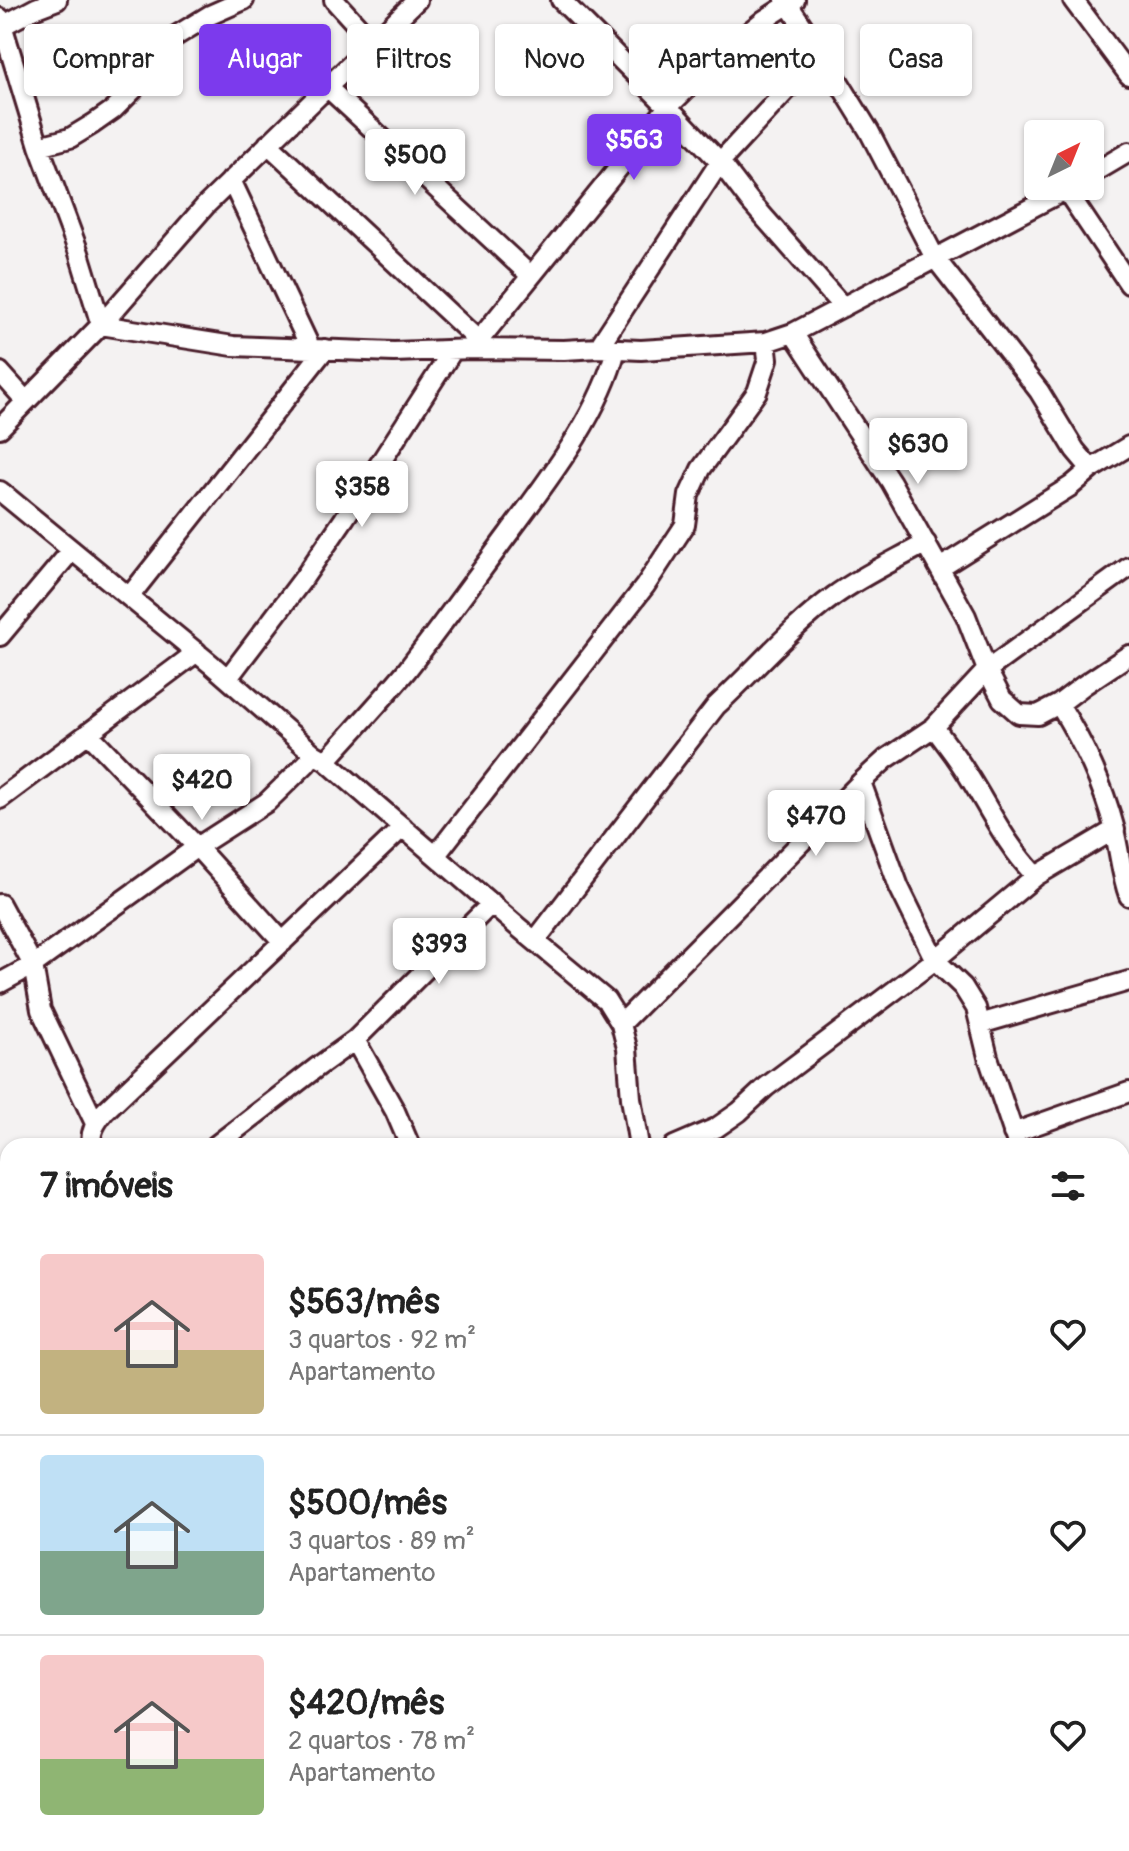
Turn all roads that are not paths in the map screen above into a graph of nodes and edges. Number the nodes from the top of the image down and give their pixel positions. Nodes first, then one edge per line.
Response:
1 (57, 0) edge
2 (244, 0) edge
3 (334, 0) edge
4 (417, 0) edge
5 (561, 0) edge
6 (1073, 0) edge
7 (789, 2) edge
8 (1, 22) edge
9 (356, 24) edge
10 (392, 24) edge
11 (803, 24) edge
12 (347, 68) edge
13 (1129, 75) edge
14 (331, 83) edge
15 (844, 90) edge
16 (331, 91) edge
17 (318, 96) edge
18 (781, 96) edge
19 (668, 107) junction
20 (268, 144) junction
21 (39, 146) junction
22 (1129, 152) edge
23 (720, 162) junction
24 (1104, 167) edge
25 (231, 180) junction
26 (1047, 200) edge
27 (1077, 200) edge
28 (935, 258) junction
29 (531, 276) junction
30 (1129, 284) edge
31 (843, 307) junction
32 (101, 325) junction
33 (793, 333) junction
34 (766, 342) junction
35 (476, 345) junction
36 (318, 349) junction
37 (607, 349) junction
38 (453, 350) junction
39 (0, 372) edge
40 (26, 401) junction
41 (0, 428) edge
42 (1129, 446) edge
43 (1091, 469) junction
44 (0, 491) edge
45 (926, 543) junction
46 (72, 550) junction
47 (1129, 567) edge
48 (940, 568) junction
49 (129, 597) junction
50 (0, 636) edge
51 (197, 652) junction
52 (1129, 655) edge
53 (987, 670) junction
54 (228, 678) junction
55 (1059, 704) junction
56 (934, 727) junction
57 (88, 733) junction
58 (320, 758) junction
59 (861, 782) junction
60 (0, 799) edge
61 (403, 827) junction
62 (1114, 830) junction
63 (197, 847) junction
64 (436, 855) junction
65 (1036, 876) junction
66 (1129, 896) edge
67 (492, 903) junction
68 (0, 904) edge
69 (535, 941) junction
70 (283, 942) junction
71 (935, 960) junction
72 (33, 965) junction
73 (1129, 981) edge
74 (0, 983) edge
75 (621, 1024) junction
76 (980, 1024) junction
77 (355, 1040) junction
78 (1129, 1092) edge
79 (95, 1123) junction
80 (90, 1138) edge
81 (225, 1138) edge
82 (407, 1138) edge
83 (638, 1138) edge
84 (693, 1138) edge
85 (1016, 1138) edge
86 (1018, 1138) edge

1 - 8 street
2 - 21 street
3 - 9 street
4 - 10 street
5 - 19 street
6 - 13 street
7 - 11 street
7 - 19 street
8 - 21 street
12 - 14 street
15 - 28 street
16 - 29 street
17 - 20 street
18 - 23 street
19 - 23 street
19 - 29 street
20 - 25 street
20 - 35 street
21 - 32 street
22 - 24 street
23 - 31 street
23 - 37 street
25 - 32 street
25 - 36 street
26 - 28 street
27 - 30 street
28 - 31 street
28 - 43 street
29 - 35 street
31 - 33 street
32 - 36 street
32 - 40 street
33 - 34 street
33 - 45 street
34 - 37 street
34 - 64 street
35 - 37 street
35 - 38 street
36 - 38 street
36 - 49 street
37 - 58 street
38 - 54 street
39 - 40 street
40 - 41 street
42 - 43 street
43 - 48 street
44 - 46 street
45 - 48 street
45 - 69 street
46 - 49 street
46 - 50 street
47 - 53 street
48 - 53 street
49 - 51 street
51 - 54 street
51 - 57 street
52 - 55 street
53 - 55 street
53 - 56 street
54 - 58 street
55 - 62 street
56 - 59 street
56 - 65 street
57 - 60 street
57 - 63 street
58 - 61 street
58 - 63 street
59 - 71 street
59 - 75 street
61 - 64 street
61 - 70 street
62 - 65 street
62 - 66 street
63 - 70 street
63 - 72 street
64 - 67 street
65 - 71 street
67 - 69 street
67 - 77 street
68 - 72 street
69 - 75 street
70 - 79 street
71 - 76 street
71 - 84 street
72 - 74 street
72 - 79 street
73 - 76 street
75 - 83 street
76 - 85 street
77 - 81 street
77 - 82 street
78 - 86 street
79 - 80 street

